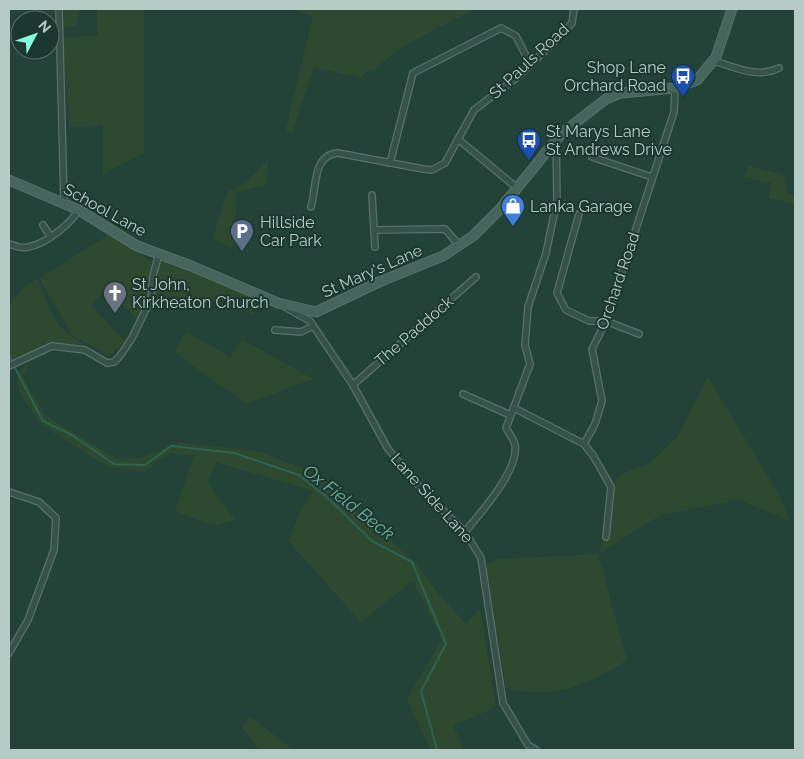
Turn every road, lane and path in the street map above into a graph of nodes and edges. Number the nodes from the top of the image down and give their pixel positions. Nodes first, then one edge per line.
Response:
1 (59, 9) edge
2 (574, 9) edge
3 (732, 9) edge
4 (714, 61) junction
5 (530, 64) junction
6 (779, 68) dead end
7 (675, 88) junction
8 (458, 139) junction
9 (556, 139) junction
10 (592, 157) dead end
11 (390, 163) junction
12 (652, 177) junction
13 (9, 180) edge
14 (517, 188) junction
15 (372, 195) dead end
16 (64, 203) junction
17 (311, 206) dead end
18 (79, 210) junction
19 (579, 214) dead end
20 (44, 225) dead end
21 (374, 230) junction
22 (50, 236) junction
23 (9, 244) edge
24 (459, 245) junction
25 (375, 247) dead end
26 (159, 254) junction
27 (476, 277) dead end
28 (278, 304) junction
29 (606, 320) junction
30 (313, 326) junction
31 (275, 330) dead end
32 (639, 334) dead end
33 (9, 366) edge
34 (353, 385) junction
35 (463, 394) dead end
36 (514, 408) junction
37 (510, 415) junction
38 (584, 444) junction
39 (9, 492) edge
40 (466, 532) junction
41 (606, 537) dead end
42 (9, 653) edge
43 (536, 750) edge

1 - 16 street
2 - 5 street, St Pauls Road
3 - 4 street
4 - 6 street
4 - 7 street, St Mary's Lane
5 - 8 street, St Pauls Road
5 - 11 street
7 - 9 street, St Mary's Lane
7 - 12 street, Orchard Road
8 - 11 street, St Pauls Road
8 - 14 street
9 - 14 street, St Mary's Lane
9 - 36 street
10 - 12 street
11 - 17 street, St Pauls Road
12 - 29 street, Orchard Road
13 - 16 street, School Lane
14 - 24 street, St Mary's Lane
15 - 21 street
16 - 18 street, School Lane
18 - 22 street
18 - 26 street, School Lane
19 - 29 street
20 - 22 street
21 - 24 street
21 - 25 street
22 - 23 street
24 - 28 street, St Mary's Lane
26 - 28 street, St Mary's Lane
26 - 33 street
27 - 34 street, The Paddock
28 - 30 street, Lane Side Lane
29 - 32 street
29 - 38 street, Orchard Road
30 - 31 street
30 - 34 street, Lane Side Lane
34 - 40 street, Lane Side Lane
35 - 37 street
36 - 37 street
36 - 38 street
37 - 40 street
38 - 41 street
39 - 42 street
40 - 43 street, Lane Side Lane

